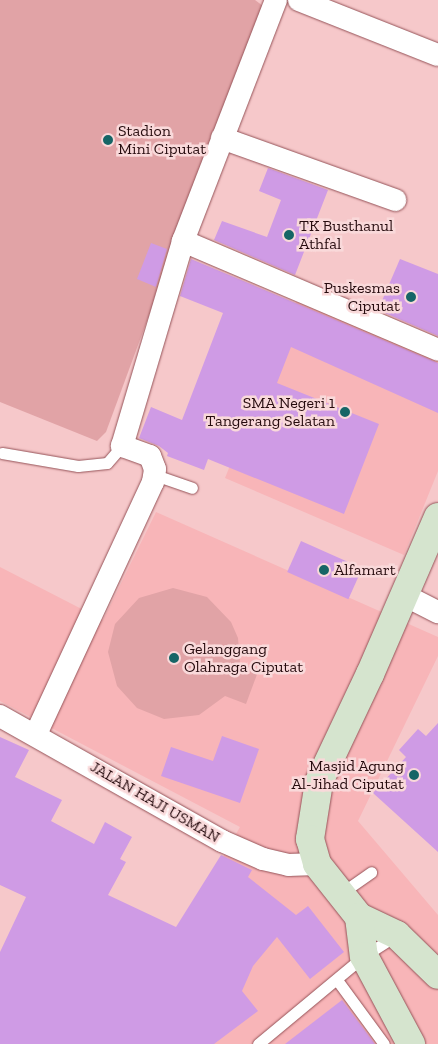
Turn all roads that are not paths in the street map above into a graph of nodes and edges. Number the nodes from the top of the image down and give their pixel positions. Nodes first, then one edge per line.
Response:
1 (276, 0) edge
2 (301, 0) edge
3 (438, 55) edge
4 (222, 138) junction
5 (395, 200) dead end
6 (183, 241) junction
7 (438, 350) edge
8 (122, 446) junction
9 (2, 453) dead end
10 (155, 474) junction
11 (192, 488) dead end
12 (438, 517) edge
13 (404, 595) junction
14 (438, 612) edge
15 (0, 716) edge
16 (36, 734) junction
17 (317, 864) junction
18 (371, 872) dead end
19 (340, 895) junction
20 (359, 917) junction
21 (397, 935) junction
22 (364, 956) junction
23 (438, 975) edge
24 (337, 980) junction
25 (258, 1044) edge
26 (384, 1044) edge
27 (411, 1044) edge

1 - 4 street
2 - 3 street
4 - 5 street
4 - 6 street
6 - 7 street
6 - 8 street
8 - 9 lane
8 - 10 street
10 - 11 lane
10 - 16 street
12 - 13 main road
13 - 14 street
13 - 17 main road
15 - 16 street, JALAN HAJI USMAN
16 - 17 street, JALAN HAJI USMAN
17 - 19 main road
18 - 19 lane
19 - 20 main road
20 - 21 main road
20 - 22 main road
21 - 22 lane
21 - 23 main road
22 - 24 lane
22 - 27 main road
24 - 25 lane
24 - 26 lane

